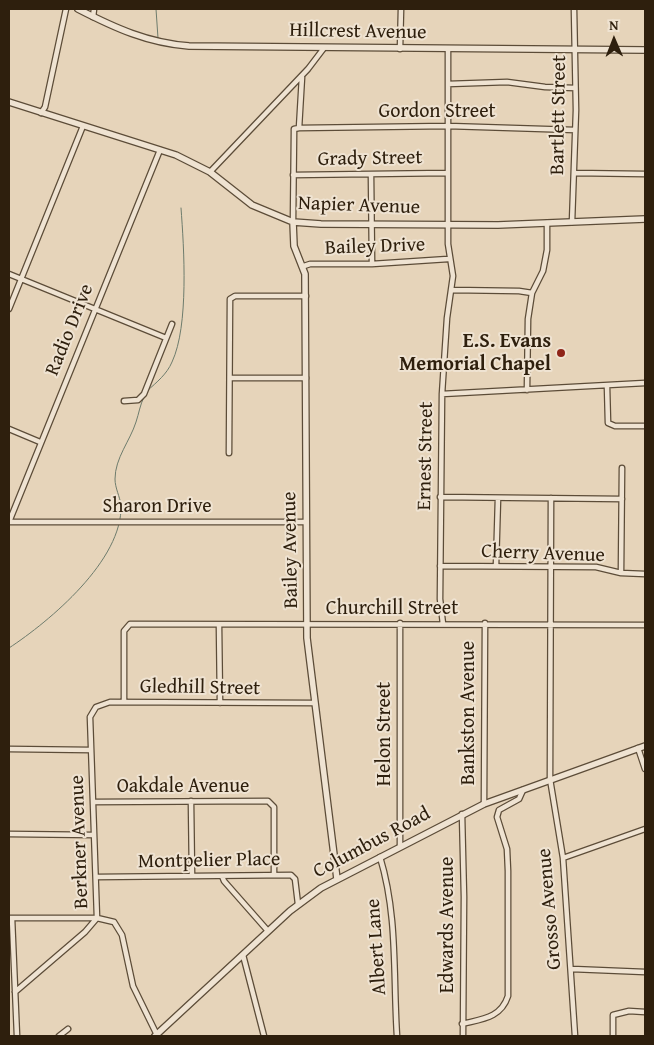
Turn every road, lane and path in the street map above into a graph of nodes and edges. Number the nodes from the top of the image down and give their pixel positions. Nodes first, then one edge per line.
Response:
1 (66, 9) edge
2 (78, 9) edge
3 (94, 9) edge
4 (401, 9) edge
5 (574, 9) edge
6 (93, 16) junction
7 (324, 48) junction
8 (400, 48) junction
9 (448, 49) junction
10 (575, 50) junction
11 (645, 50) edge
12 (302, 76) junction
13 (448, 84) junction
14 (575, 88) junction
15 (9, 102) edge
16 (41, 113) junction
17 (83, 126) junction
18 (448, 126) junction
19 (299, 128) junction
20 (575, 130) junction
21 (160, 150) junction
22 (210, 172) junction
23 (448, 173) junction
24 (371, 174) junction
25 (574, 174) junction
26 (645, 174) edge
27 (293, 175) junction
28 (645, 219) edge
29 (293, 222) junction
30 (572, 222) junction
31 (372, 224) junction
32 (547, 224) junction
33 (448, 225) junction
34 (448, 259) junction
35 (372, 264) junction
36 (304, 266) junction
37 (9, 274) edge
38 (21, 279) junction
39 (452, 290) junction
40 (532, 294) junction
41 (306, 296) junction
42 (9, 309) edge
43 (94, 310) junction
44 (172, 324) dead end
45 (166, 338) junction
46 (230, 378) junction
47 (306, 378) junction
48 (645, 383) edge
49 (607, 386) junction
50 (527, 390) junction
51 (442, 394) junction
52 (124, 402) dead end
53 (645, 426) edge
54 (9, 429) edge
55 (40, 442) junction
56 (229, 453) dead end
57 (622, 468) dead end
58 (440, 497) junction
59 (498, 498) junction
60 (551, 498) junction
61 (622, 499) junction
62 (9, 522) edge
63 (306, 522) junction
64 (440, 566) junction
65 (496, 566) junction
66 (550, 567) junction
67 (621, 573) junction
68 (645, 574) edge
69 (400, 623) junction
70 (485, 623) junction
71 (550, 623) junction
72 (219, 624) junction
73 (308, 624) junction
74 (443, 624) junction
75 (645, 625) edge
76 (124, 702) junction
77 (220, 703) junction
78 (315, 704) junction
79 (91, 715) joint
80 (645, 746) edge
81 (638, 748) junction
82 (9, 749) edge
83 (91, 750) junction
84 (645, 769) edge
85 (550, 779) junction
86 (523, 788) junction
87 (191, 801) junction
88 (93, 802) junction
89 (484, 804) junction
90 (462, 814) junction
91 (645, 829) edge
92 (9, 834) edge
93 (94, 835) junction
94 (400, 845) junction
95 (380, 857) junction
96 (563, 858) junction
97 (274, 875) junction
98 (192, 876) junction
99 (222, 876) junction
100 (96, 877) junction
101 (337, 879) junction
102 (298, 904) junction
103 (10, 918) edge
104 (97, 918) junction
105 (268, 932) junction
106 (243, 955) junction
107 (572, 968) junction
108 (645, 972) edge
109 (16, 992) junction
110 (645, 1012) edge
111 (462, 1024) junction
112 (68, 1029) dead end
113 (17, 1036) edge
114 (59, 1036) edge
115 (156, 1036) edge
116 (264, 1036) edge
117 (397, 1036) edge
118 (463, 1036) edge
119 (575, 1036) edge
120 (613, 1036) edge

1 - 16 street
2 - 6 street, Hillcrest Avenue
3 - 6 street
4 - 8 street
5 - 10 street, Bartlett Street
6 - 7 street, Hillcrest Avenue
7 - 8 street, Hillcrest Avenue
7 - 12 street
8 - 9 street, Hillcrest Avenue
9 - 10 street, Hillcrest Avenue
9 - 13 street, Ernest Street
10 - 11 street, Hillcrest Avenue
10 - 14 street, Bartlett Street
12 - 19 street
12 - 22 street
13 - 14 street
13 - 18 street, Ernest Street
14 - 20 street, Bartlett Street
15 - 16 street, Napier Avenue
16 - 17 street, Napier Avenue
17 - 21 street, Napier Avenue
17 - 38 street
18 - 19 street, Gordon Street
18 - 20 street, Gordon Street
18 - 23 street, Ernest Street
19 - 27 street
20 - 25 street, Bartlett Street
21 - 22 street, Napier Avenue
21 - 43 street, Radio Drive
22 - 29 street, Napier Avenue
23 - 24 street, Grady Street
23 - 33 street, Ernest Street
24 - 27 street, Grady Street
24 - 31 street
25 - 26 street
25 - 30 street, Bartlett Street
27 - 29 street
28 - 30 street, Napier Avenue
29 - 31 street, Napier Avenue
29 - 36 street, Bailey Avenue
30 - 32 street, Napier Avenue
31 - 33 street, Napier Avenue
31 - 35 street
32 - 33 street, Napier Avenue
32 - 40 street
33 - 34 street, Ernest Street
34 - 35 street, Bailey Drive
34 - 39 street, Ernest Street
35 - 36 street, Bailey Drive
36 - 41 street, Bailey Avenue
37 - 38 street
38 - 42 street
38 - 43 street
39 - 40 street
39 - 51 street, Ernest Street
40 - 50 street
41 - 46 street
41 - 47 street, Bailey Avenue
43 - 45 street
43 - 55 street, Radio Drive
44 - 45 street
45 - 52 street
46 - 47 street
46 - 56 street
47 - 63 street, Bailey Avenue
48 - 49 street
49 - 50 street
49 - 53 street
50 - 51 street
51 - 58 street, Ernest Street
54 - 55 street
55 - 62 street, Radio Drive
57 - 61 street
58 - 59 street
58 - 64 street, Ernest Street
59 - 60 street
59 - 65 street
60 - 61 street
60 - 66 street, Grosso Avenue
61 - 67 street
62 - 63 street, Sharon Drive
63 - 73 street, Bailey Avenue
64 - 65 street, Cherry Avenue
64 - 74 street, Ernest Street
65 - 66 street, Cherry Avenue
66 - 67 street, Cherry Avenue
66 - 71 street, Grosso Avenue
67 - 68 street, Cherry Avenue
69 - 73 street, Churchill Street
69 - 74 street, Churchill Street
69 - 94 street, Helon Street
70 - 71 street, Churchill Street
70 - 74 street, Churchill Street
70 - 89 street, Bankston Avenue
71 - 75 street, Churchill Street
71 - 85 street, Grosso Avenue
72 - 73 street, Churchill Street
72 - 76 street, Churchill Street
72 - 77 street
73 - 78 street, Bailey Avenue
76 - 77 street, Gledhill Street
76 - 79 street, Gledhill Street
77 - 78 street, Gledhill Street
78 - 101 street, Bailey Avenue
79 - 83 street, Berkner Avenue
80 - 81 street, Columbus Road
81 - 84 street
81 - 85 street, Columbus Road
82 - 83 street
83 - 88 street, Berkner Avenue
85 - 86 street, Columbus Road
85 - 96 street, Grosso Avenue
86 - 89 street, Columbus Road
86 - 111 street
87 - 88 street, Oakdale Avenue
87 - 97 street, Oakdale Avenue
87 - 98 street
88 - 93 street, Berkner Avenue
89 - 90 street, Columbus Road
90 - 94 street, Columbus Road
90 - 111 street, Edwards Avenue
91 - 96 street
92 - 93 street
93 - 100 street, Berkner Avenue
94 - 95 street, Columbus Road
95 - 101 street, Columbus Road
95 - 117 street, Albert Lane
96 - 107 street, Grosso Avenue
97 - 99 street, Montpelier Place
97 - 102 street, Montpelier Place
98 - 99 street, Montpelier Place
98 - 100 street, Montpelier Place
99 - 105 street
100 - 104 street, Berkner Avenue
101 - 102 street, Columbus Road
102 - 105 street, Columbus Road
103 - 104 street
103 - 109 street
104 - 109 street
104 - 115 street, Berkner Avenue
105 - 106 street, Columbus Road
106 - 115 street, Columbus Road
106 - 116 street
107 - 108 street
107 - 119 street, Grosso Avenue
109 - 113 street
110 - 120 street
111 - 118 street, Edwards Avenue
112 - 114 street

